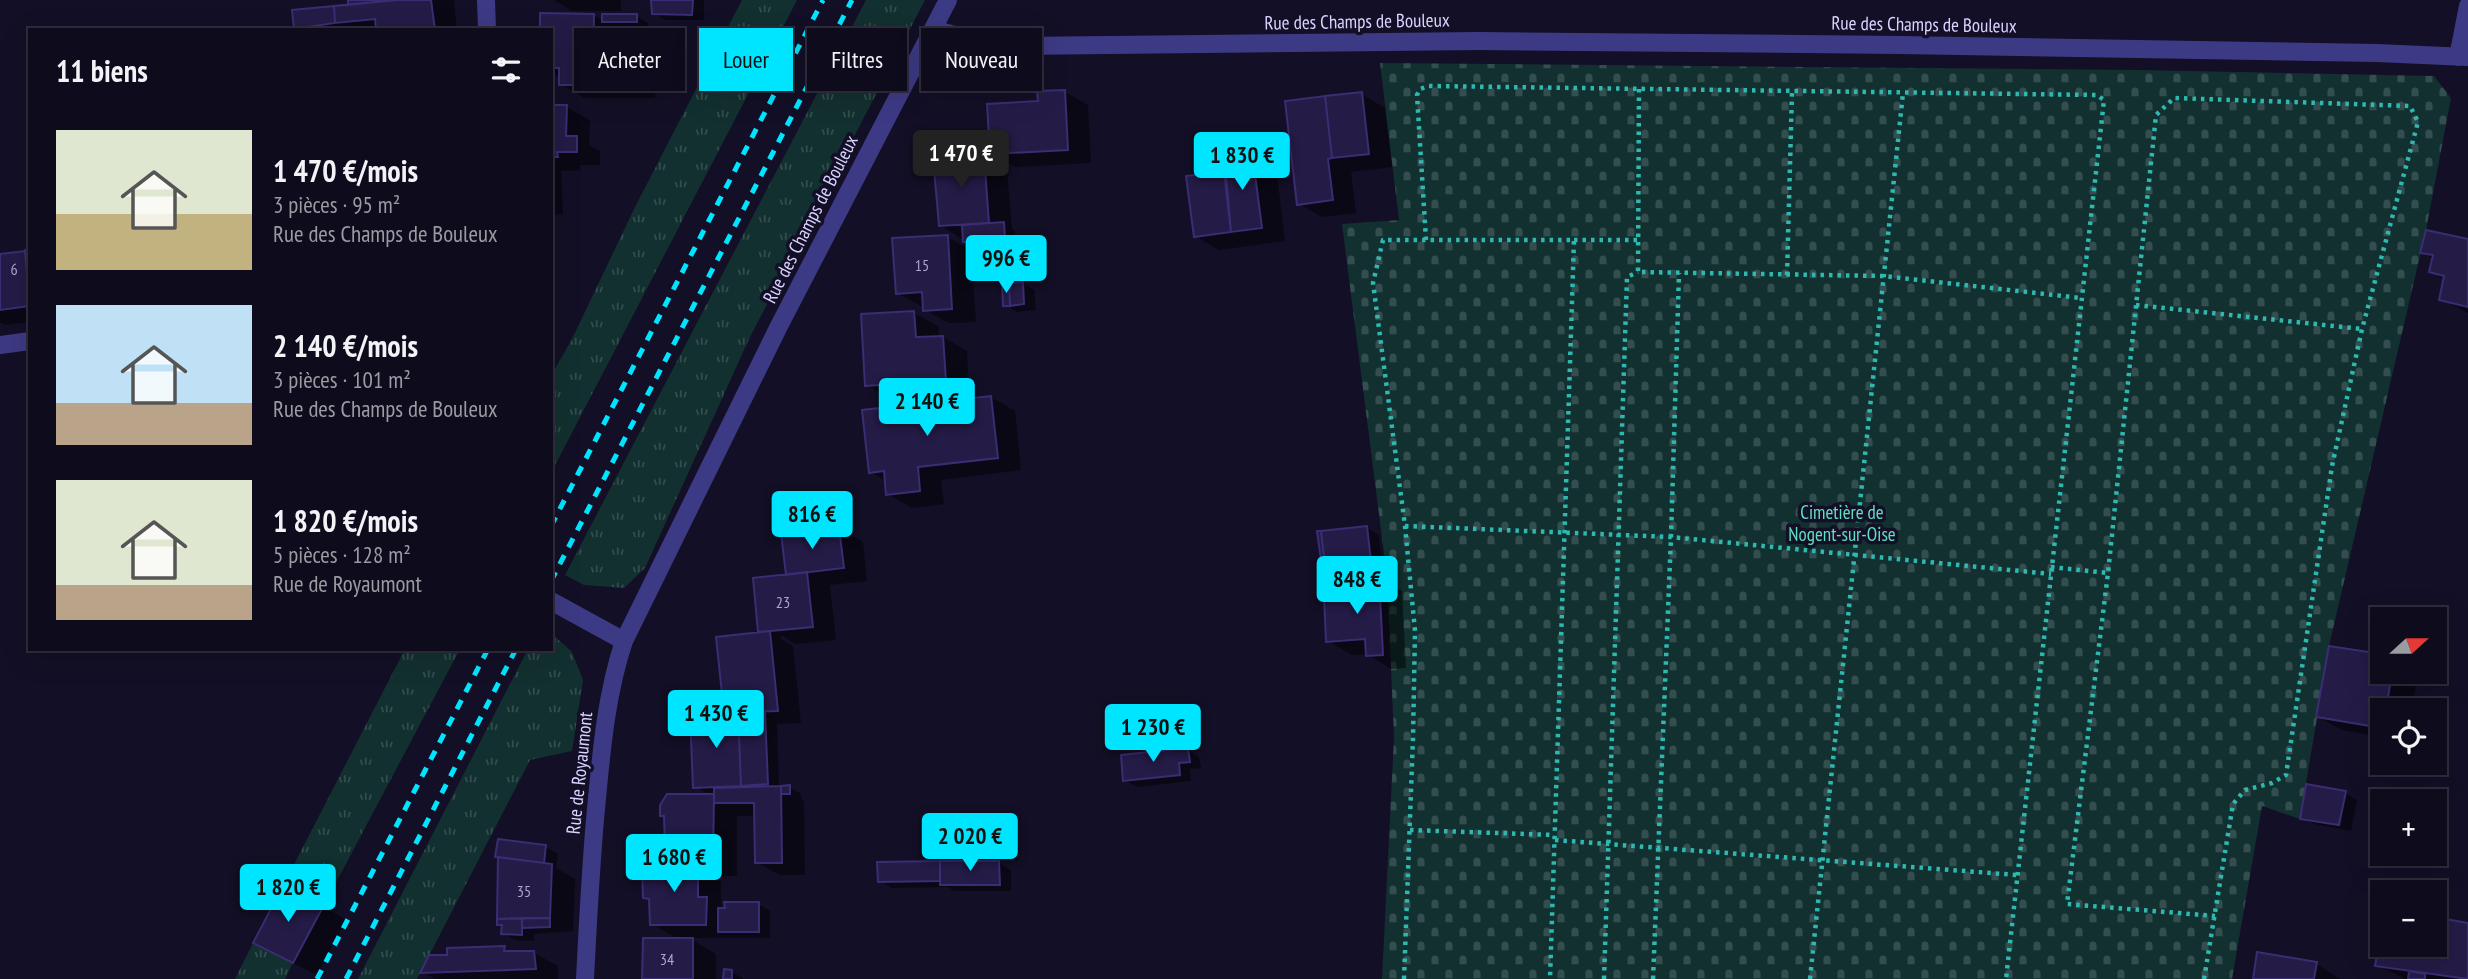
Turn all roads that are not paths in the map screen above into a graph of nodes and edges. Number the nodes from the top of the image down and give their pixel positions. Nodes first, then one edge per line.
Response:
1 (486, 0) edge
2 (948, 0) edge
3 (2468, 6) edge
4 (487, 28) edge
5 (934, 28) edge
6 (1042, 46) edge
7 (921, 52) edge
8 (2463, 57) edge
9 (28, 341) edge
10 (0, 345) edge
11 (558, 604) edge
12 (624, 641) junction
13 (585, 979) edge

1 - 4 street
2 - 5 street
3 - 8 street
6 - 8 street, Rue des Champs de Bouleux
7 - 12 street, Rue des Champs de Bouleux
9 - 10 street
11 - 12 street
12 - 13 street, Rue de Royaumont

